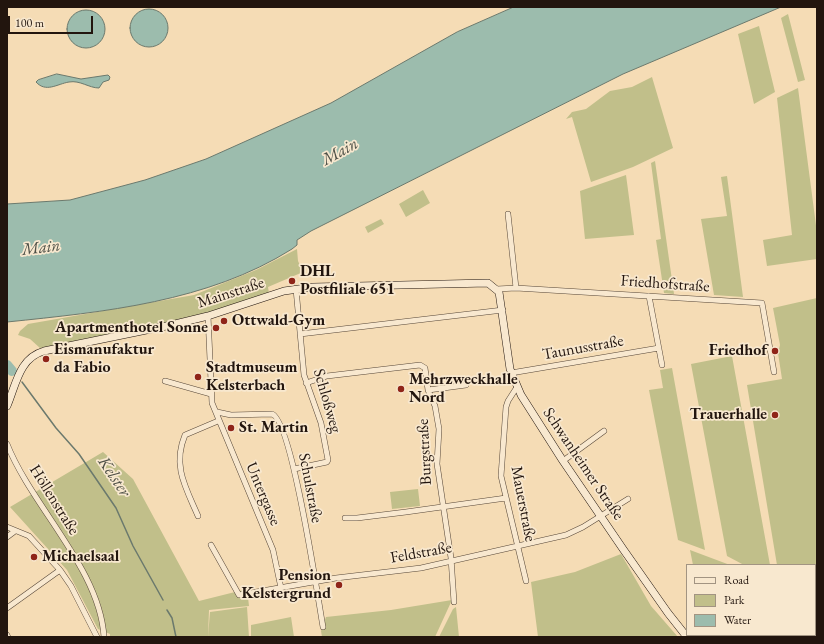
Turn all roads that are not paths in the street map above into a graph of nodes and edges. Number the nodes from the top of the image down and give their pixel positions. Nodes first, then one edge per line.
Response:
1 (508, 214) dead end
2 (516, 288) junction
3 (296, 289) junction
4 (497, 289) junction
5 (650, 296) junction
6 (503, 310) junction
7 (208, 316) junction
8 (300, 334) junction
9 (659, 348) junction
10 (662, 365) dead end
11 (774, 372) dead end
12 (511, 373) junction
13 (165, 382) dead end
14 (306, 383) junction
15 (466, 385) dead end
16 (517, 387) junction
17 (428, 390) junction
18 (211, 394) junction
19 (7, 406) edge
20 (217, 412) junction
21 (218, 421) junction
22 (604, 431) dead end
23 (7, 444) edge
24 (563, 461) junction
25 (294, 468) junction
26 (506, 498) junction
27 (628, 498) dead end
28 (442, 508) junction
29 (198, 516) dead end
30 (601, 516) junction
31 (345, 518) dead end
32 (7, 527) edge
33 (15, 531) junction
34 (7, 537) edge
35 (211, 545) dead end
36 (518, 546) junction
37 (450, 562) junction
38 (60, 570) junction
39 (526, 581) dead end
40 (316, 582) junction
41 (281, 588) junction
42 (454, 602) dead end
43 (7, 608) edge
44 (323, 627) dead end
45 (686, 636) edge
46 (96, 637) edge
47 (104, 637) edge

1 - 2 street
2 - 4 street, Friedhofstraße
2 - 5 street, Friedhofstraße
3 - 4 street, Mainstraße
3 - 7 street, Mainstraße
3 - 8 street, Schloßweg
4 - 6 street, Schwanheimer Straße
5 - 9 street
5 - 11 street, Friedhofstraße
6 - 8 street
6 - 12 street, Schwanheimer Straße
7 - 18 street, Untergasse
7 - 19 street, Mainstraße
8 - 14 street, Schloßweg
9 - 10 street
9 - 12 street, Taunusstraße
12 - 16 street, Schwanheimer Straße
13 - 18 street
14 - 17 street, Burgstraße
14 - 25 street, Schloßweg
15 - 17 street
16 - 24 street, Schwanheimer Straße
16 - 26 street, Mauerstraße
17 - 28 street, Burgstraße
18 - 20 street, Untergasse
20 - 21 street, Untergasse
20 - 25 street, Schulstraße
21 - 29 street
21 - 41 street, Untergasse
22 - 24 street
23 - 47 street, Höllenstraße
24 - 30 street, Schwanheimer Straße
25 - 40 street, Schulstraße
26 - 28 street
26 - 36 street, Mauerstraße
27 - 30 street, Feldstraße
28 - 31 street
28 - 37 street, Burgstraße
30 - 36 street, Feldstraße
30 - 45 street, Schwanheimer Straße
32 - 33 street
33 - 34 street
33 - 38 street
35 - 41 street, Feldstraße
36 - 37 street, Feldstraße
36 - 39 street, Mauerstraße
37 - 40 street, Feldstraße
37 - 42 street, Burgstraße
38 - 43 street
38 - 46 street
40 - 41 street, Feldstraße
40 - 44 street, Schulstraße

